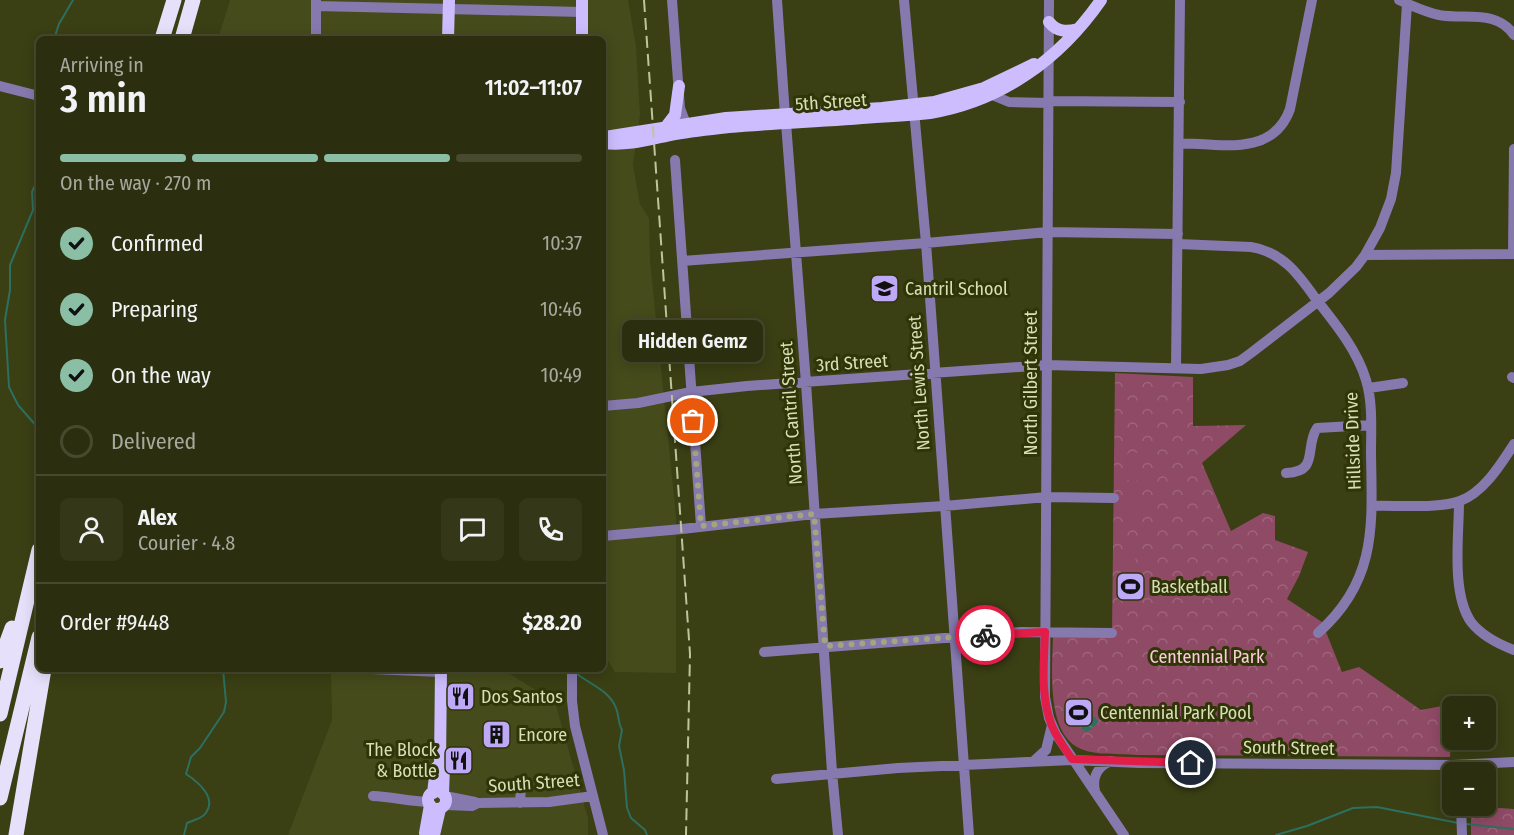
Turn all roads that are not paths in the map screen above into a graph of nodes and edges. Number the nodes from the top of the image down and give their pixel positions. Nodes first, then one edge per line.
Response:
1 (174, 0) edge
2 (194, 0) edge
3 (672, 0) edge
4 (777, 0) edge
5 (904, 0) edge
6 (1049, 0) edge
7 (1101, 0) edge
8 (1180, 0) edge
9 (1312, 0) edge
10 (1403, 2) edge
11 (316, 3) edge
12 (449, 4) edge
13 (582, 6) edge
14 (1049, 22) junction
15 (1078, 29) junction
16 (1514, 35) edge
17 (163, 36) edge
18 (183, 36) edge
19 (316, 36) edge
20 (448, 36) edge
21 (582, 36) edge
22 (1049, 58) junction
23 (0, 86) edge
24 (679, 86) junction
25 (36, 95) edge
26 (992, 95) junction
27 (1049, 102) junction
28 (1179, 102) junction
29 (680, 108) junction
30 (915, 110) junction
31 (786, 119) junction
32 (686, 124) junction
33 (713, 124) junction
34 (665, 128) junction
35 (606, 138) edge
36 (606, 143) edge
37 (1179, 143) junction
38 (1514, 149) edge
39 (675, 160) dead end
40 (1048, 232) junction
41 (1178, 239) junction
42 (926, 243) junction
43 (797, 252) junction
44 (1514, 254) edge
45 (1365, 255) junction
46 (682, 261) junction
47 (1318, 301) junction
48 (1047, 365) junction
49 (1176, 368) junction
50 (935, 374) junction
51 (806, 383) junction
52 (1403, 383) dead end
53 (1369, 388) junction
54 (691, 392) junction
55 (606, 406) edge
56 (1371, 424) junction
57 (1514, 444) edge
58 (1286, 473) dead end
59 (1047, 497) junction
60 (1114, 498) dead end
61 (1459, 501) junction
62 (944, 506) junction
63 (1372, 506) junction
64 (814, 514) junction
65 (701, 526) junction
66 (606, 536) edge
67 (36, 559) edge
68 (36, 564) edge
69 (1045, 632) junction
70 (1112, 633) dead end
71 (1318, 633) dead end
72 (954, 638) junction
73 (825, 646) junction
74 (36, 649) edge
75 (1514, 650) edge
76 (764, 652) dead end
77 (0, 660) edge
78 (43, 672) edge
79 (441, 672) edge
80 (572, 672) edge
81 (0, 714) edge
82 (1052, 725) junction
83 (1072, 759) junction
84 (1032, 761) junction
85 (1112, 761) junction
86 (1514, 762) edge
87 (1496, 764) edge
88 (963, 765) junction
89 (1442, 769) edge
90 (832, 772) junction
91 (776, 779) dead end
92 (520, 787) dead end
93 (1096, 795) junction
94 (373, 796) dead end
95 (593, 796) junction
96 (0, 798) edge
97 (437, 800) junction
98 (520, 803) junction
99 (1461, 816) edge
100 (16, 835) edge
101 (426, 835) edge
102 (434, 835) edge
103 (603, 835) edge
104 (838, 835) edge
105 (969, 835) edge
106 (1124, 835) edge
107 (1462, 835) edge

1 - 17 highway
2 - 18 highway
3 - 24 street
4 - 31 street, North Cantril Street
5 - 30 street, North Lewis Street
6 - 14 street, North Gilbert Street
7 - 15 main road, 5th Street
8 - 28 street
9 - 37 street
10 - 16 street
10 - 45 street, 3rd Street
11 - 12 street
11 - 19 street
12 - 13 street
12 - 20 main road
13 - 21 main road
14 - 15 main road
14 - 22 street, North Gilbert Street
15 - 22 main road, 5th Street
22 - 26 main road, 5th Street
22 - 27 street, North Gilbert Street
22 - 30 main road, 5th Street
23 - 25 street
24 - 29 street
24 - 34 main road
26 - 27 street
26 - 30 main road, 5th Street
27 - 28 street
27 - 40 street, North Gilbert Street
28 - 37 street
29 - 32 street
29 - 33 street
30 - 31 main road, 5th Street
30 - 42 street, North Lewis Street
31 - 33 main road, 5th Street
31 - 43 street, North Cantril Street
32 - 33 main road, 5th Street
32 - 34 main road, 5th Street
33 - 36 main road, 5th Street
34 - 35 main road, 5th Street
37 - 41 street
38 - 44 street
39 - 46 street
40 - 41 street, Hillside Drive
40 - 42 street, Hillside Drive
40 - 48 street, North Gilbert Street
41 - 47 street, Hillside Drive
41 - 49 street
42 - 43 street, Hillside Drive
42 - 50 street, North Lewis Street
43 - 46 street, Hillside Drive
43 - 51 street, North Cantril Street
44 - 45 street
45 - 47 street, 3rd Street
46 - 54 street
47 - 49 street, 3rd Street
47 - 53 street, Hillside Drive
48 - 49 street, 3rd Street
48 - 50 street, 3rd Street
48 - 59 street, North Gilbert Street
50 - 51 street, 3rd Street
50 - 62 street, North Lewis Street
51 - 54 street, 3rd Street
51 - 64 street, North Cantril Street
52 - 53 street
53 - 56 street, Hillside Drive
54 - 55 street, 3rd Street
54 - 65 street
56 - 58 street
56 - 63 street, Hillside Drive
57 - 61 street
59 - 60 street
59 - 62 street
59 - 69 street, North Gilbert Street
61 - 63 street
61 - 75 street
62 - 64 street
62 - 72 street, North Lewis Street
63 - 71 street, Hillside Drive
64 - 65 street
64 - 73 street, North Cantril Street
65 - 66 street
67 - 77 highway
68 - 81 highway
69 - 70 street
69 - 72 street
69 - 82 street, North Gilbert Street
72 - 73 street
72 - 88 street, North Lewis Street
73 - 76 street
73 - 90 street, North Cantril Street
74 - 96 highway
78 - 100 highway
79 - 97 main road
80 - 95 street
82 - 83 street, North Gilbert Street
82 - 84 street
83 - 84 street, South Street
83 - 85 street, South Street
83 - 93 street, North Gilbert Street
84 - 88 street, South Street
85 - 89 street, South Street
85 - 93 street
86 - 87 street, South Street
88 - 90 street, South Street
88 - 105 street, North Lewis Street
90 - 91 street, South Street
90 - 104 street, North Cantril Street
92 - 98 street
93 - 106 street, North Gilbert Street
94 - 97 street, South Street
95 - 98 street, South Street
95 - 103 street
97 - 98 street, South Street
97 - 101 main road
97 - 102 main road
99 - 107 street

